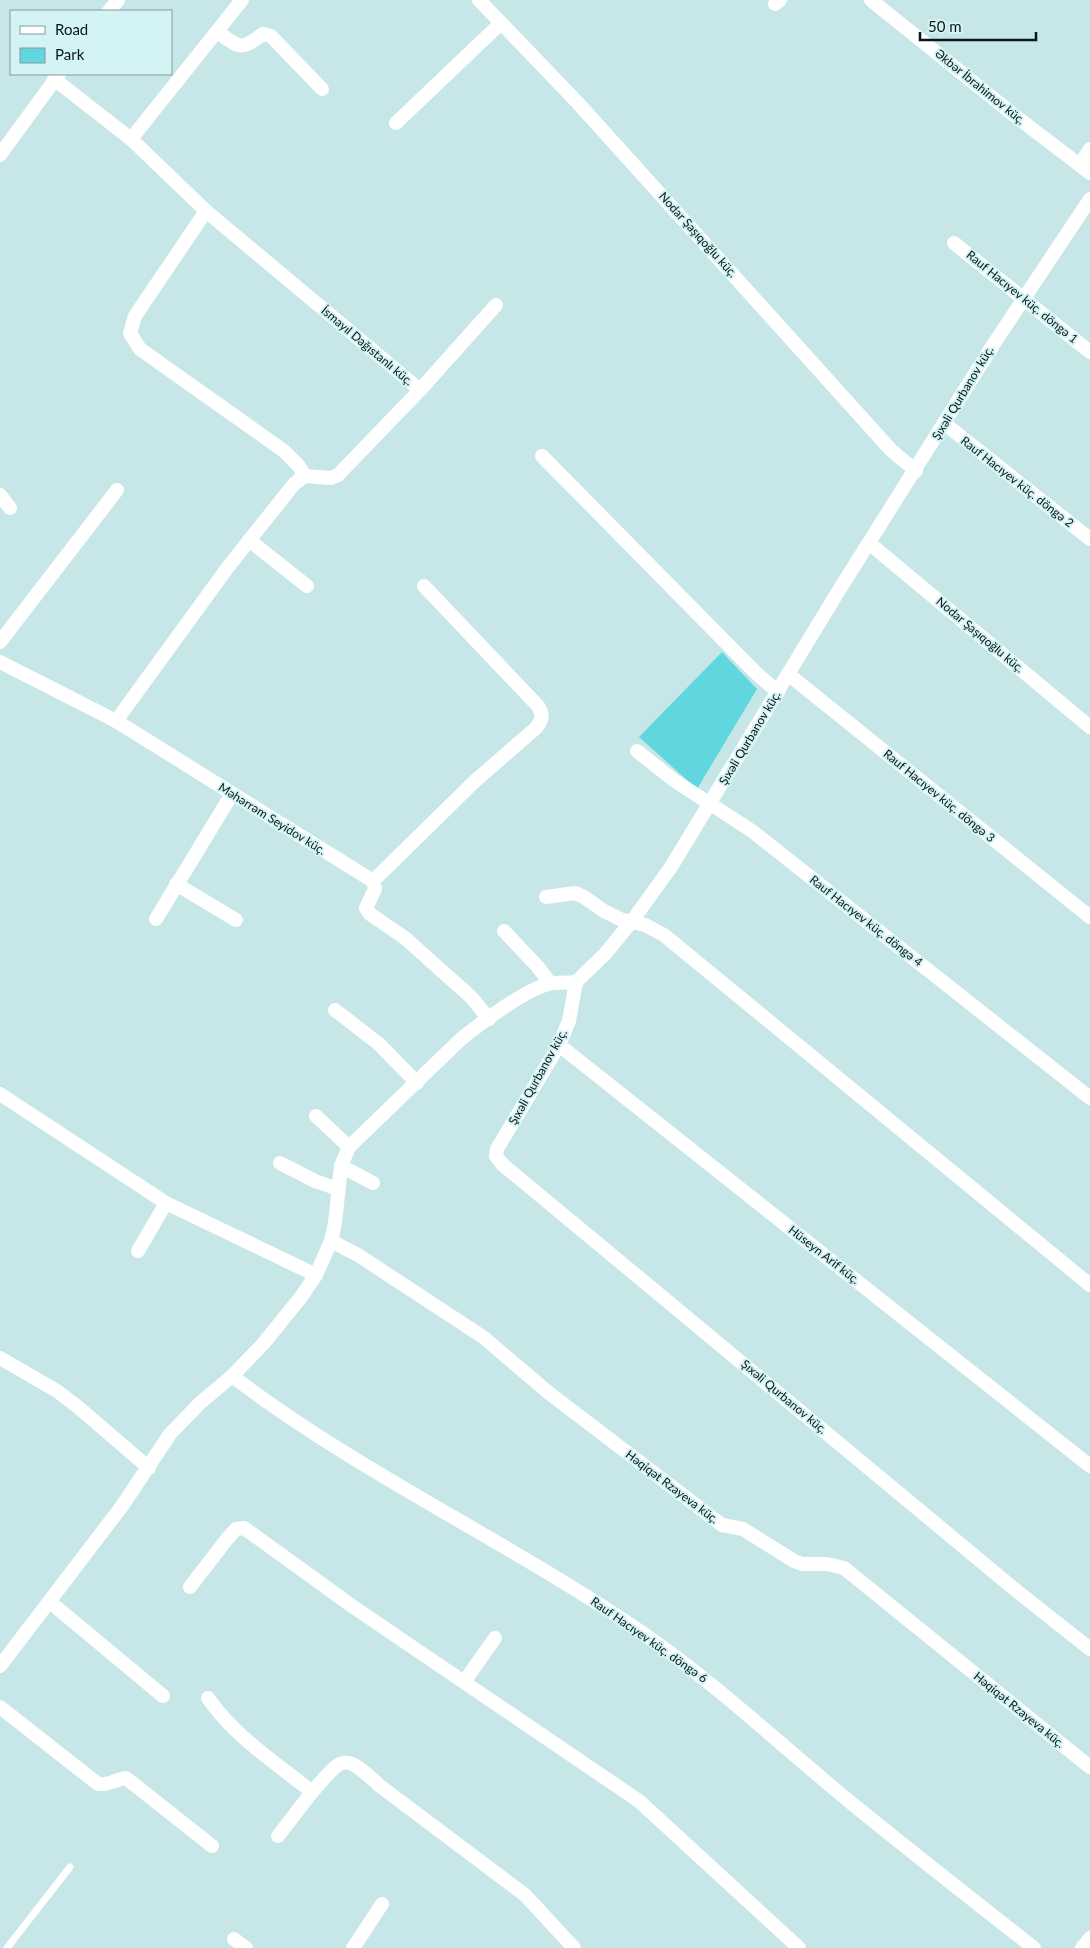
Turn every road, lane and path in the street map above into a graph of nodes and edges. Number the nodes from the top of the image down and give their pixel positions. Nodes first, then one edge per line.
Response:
1 (118, 0) edge
2 (242, 0) edge
3 (479, 0) edge
4 (870, 0) edge
5 (110, 10) edge
6 (501, 23) junction
7 (217, 32) junction
8 (56, 77) edge
9 (322, 89) dead end
10 (396, 123) dead end
11 (131, 139) junction
12 (1090, 149) edge
13 (0, 154) edge
14 (1085, 169) edge
15 (1090, 199) edge
16 (206, 211) junction
17 (954, 243) dead end
18 (1024, 299) junction
19 (496, 305) dead end
20 (1090, 352) edge
21 (420, 390) junction
22 (945, 424) junction
23 (542, 456) dead end
24 (916, 471) junction
25 (305, 476) junction
26 (117, 490) dead end
27 (0, 495) edge
28 (10, 508) dead end
29 (1090, 539) edge
30 (249, 540) junction
31 (869, 543) junction
32 (307, 586) dead end
33 (424, 586) dead end
34 (0, 642) edge
35 (0, 662) edge
36 (788, 674) junction
37 (778, 692) junction
38 (116, 721) junction
39 (1090, 727) edge
40 (637, 751) dead end
41 (232, 794) junction
42 (710, 806) junction
43 (373, 881) junction
44 (176, 884) junction
45 (546, 897) dead end
46 (1090, 917) edge
47 (156, 919) dead end
48 (236, 920) dead end
49 (632, 921) junction
50 (504, 931) dead end
51 (576, 982) junction
52 (550, 984) junction
53 (335, 1010) dead end
54 (488, 1019) junction
55 (559, 1045) junction
56 (417, 1083) junction
57 (0, 1094) edge
58 (1090, 1098) edge
59 (316, 1116) dead end
60 (349, 1147) junction
61 (280, 1163) dead end
62 (341, 1166) junction
63 (373, 1183) dead end
64 (338, 1189) junction
65 (166, 1203) junction
66 (331, 1241) junction
67 (138, 1251) dead end
68 (316, 1275) junction
69 (1088, 1280) edge
70 (0, 1358) edge
71 (232, 1376) junction
72 (1090, 1466) edge
73 (149, 1468) junction
74 (190, 1587) dead end
75 (50, 1602) junction
76 (495, 1638) dead end
77 (1090, 1649) edge
78 (0, 1666) edge
79 (464, 1682) junction
80 (163, 1696) dead end
81 (208, 1698) dead end
82 (0, 1707) edge
83 (1090, 1767) edge
84 (312, 1792) junction
85 (278, 1836) dead end
86 (212, 1846) dead end
87 (70, 1867) dead end
88 (382, 1904) dead end
89 (1090, 1938) edge
90 (234, 1939) dead end
91 (571, 1947) edge
92 (7, 1948) edge
93 (246, 1948) edge
94 (353, 1948) edge
95 (799, 1948) edge
96 (1034, 1948) edge
97 (1082, 1948) edge

1 - 5 street
2 - 7 street
3 - 6 street, Nodar Şaşıqoğlu küç.
4 - 14 street, Əkbər İbrahimov küç.
6 - 10 street
6 - 24 street, Nodar Şaşıqoğlu küç.
7 - 9 street
7 - 11 street
8 - 11 street, İsmayıl Dağıstanlı küç.
8 - 13 street
11 - 16 street, İsmayıl Dağıstanlı küç.
12 - 14 street
15 - 18 street, Şıxəli Qurbanov küç.
16 - 21 street, İsmayıl Dağıstanlı küç.
16 - 25 street
17 - 18 street, Rauf Hacıyev küç. döngə 1
18 - 20 street, Rauf Hacıyev küç. döngə 1
18 - 22 street, Şıxəli Qurbanov küç.
19 - 21 street
21 - 25 street, İsmayıl Dağıstanlı küç.
22 - 24 street, Şıxəli Qurbanov küç.
22 - 29 street, Rauf Hacıyev küç. döngə 2
23 - 37 street
24 - 31 street, Şıxəli Qurbanov küç.
25 - 30 street
26 - 34 street
27 - 28 street
30 - 32 street
30 - 38 street
31 - 36 street, Şıxəli Qurbanov küç.
31 - 39 street, Nodar Şaşıqoğlu küç.
33 - 43 street
35 - 38 street, Məhərrəm Seyidov küç.
36 - 37 street, Şıxəli Qurbanov küç.
36 - 46 street, Rauf Hacıyev küç. döngə 3
37 - 42 street, Şıxəli Qurbanov küç.
38 - 41 street, Məhərrəm Seyidov küç.
40 - 42 street, Rauf Hacıyev küç. döngə 4
41 - 43 street, Məhərrəm Seyidov küç.
41 - 44 street
42 - 49 street, Şıxəli Qurbanov küç.
42 - 58 street, Rauf Hacıyev küç. döngə 4
43 - 54 street
44 - 47 street
44 - 48 street
45 - 49 street
49 - 51 street, Şıxəli Qurbanov küç.
49 - 69 street
50 - 52 street
51 - 52 street
51 - 55 street, Şıxəli Qurbanov küç.
52 - 54 street
53 - 56 street
54 - 56 street
55 - 72 street, Hüseyn Arif küç.
55 - 77 street, Şıxəli Qurbanov küç.
56 - 60 street
57 - 65 street
59 - 60 street
60 - 62 street
61 - 64 street
62 - 63 street
62 - 64 street
64 - 66 street
65 - 67 street
65 - 68 street
66 - 68 street
66 - 83 street, Həqiqət Rzayeva küç.
68 - 71 street
70 - 73 street
71 - 73 street
71 - 96 street, Rauf Hacıyev küç. döngə 6
73 - 75 street
74 - 79 street
75 - 78 street
75 - 80 street
76 - 79 street
79 - 95 street
81 - 84 street
82 - 86 street
84 - 85 street
84 - 91 street
87 - 92 lane
88 - 94 street
89 - 97 street
90 - 93 street

